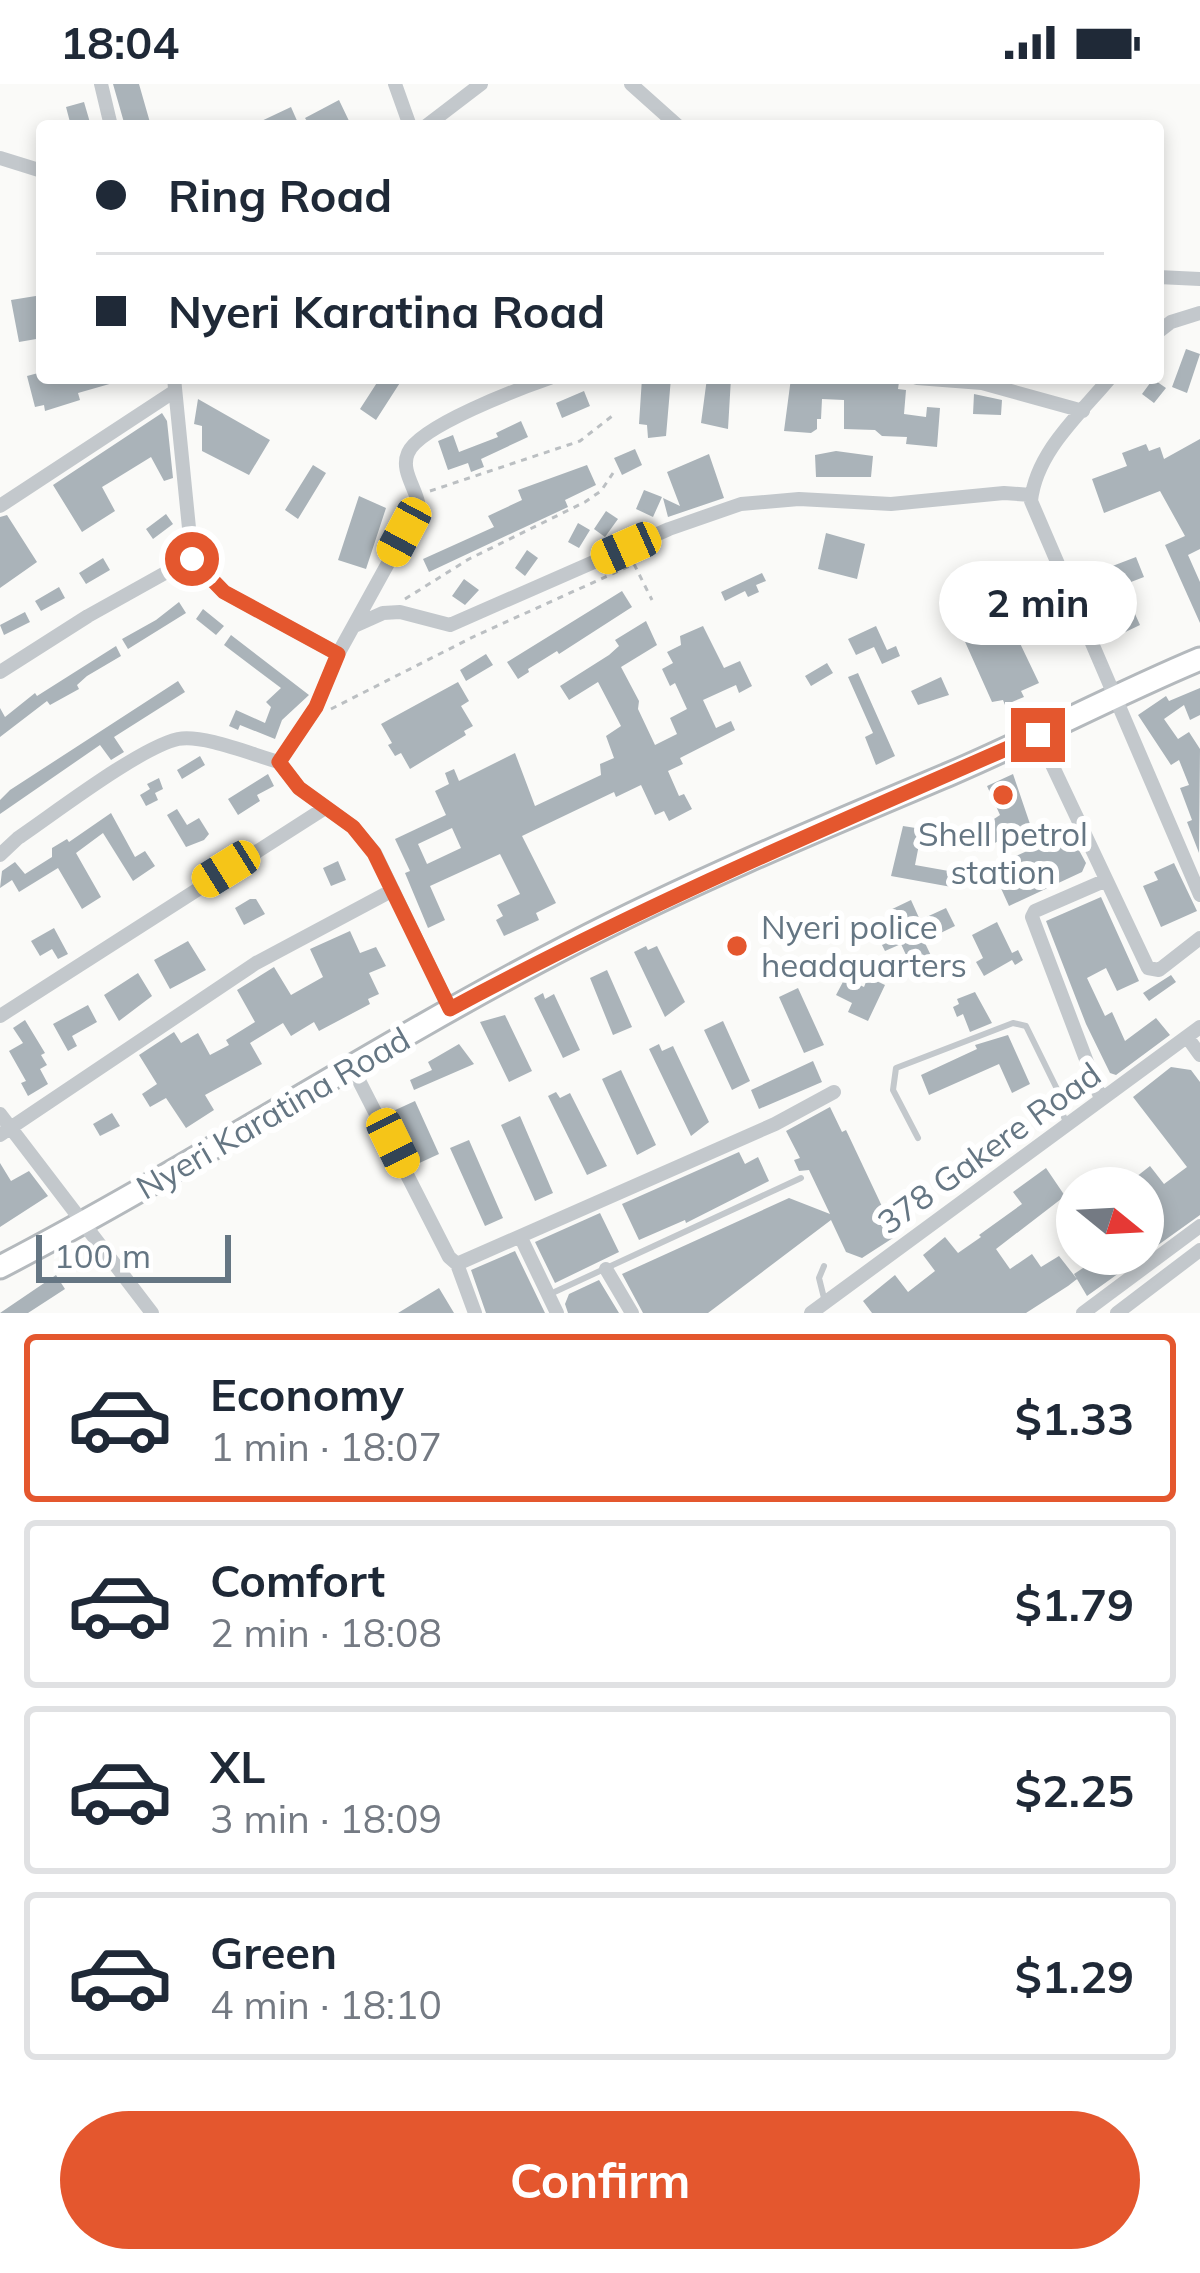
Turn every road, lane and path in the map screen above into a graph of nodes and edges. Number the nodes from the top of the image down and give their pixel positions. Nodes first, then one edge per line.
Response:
1 (101, 84) edge
2 (394, 84) edge
3 (481, 84) edge
4 (631, 84) edge
5 (110, 120) edge
6 (408, 120) edge
7 (434, 120) edge
8 (671, 120) edge
9 (0, 158) edge
10 (36, 169) edge
11 (1164, 277) edge
12 (1200, 279) edge
13 (1200, 313) edge
14 (1164, 328) edge
15 (535, 384) edge
16 (986, 384) edge
17 (1105, 384) edge
18 (174, 385) edge
19 (1083, 411) junction
20 (616, 413) dead end
21 (613, 473) dead end
22 (1031, 495) junction
23 (418, 497) junction
24 (0, 506) edge
25 (192, 559) junction
26 (652, 601) dead end
27 (383, 613) junction
28 (354, 626) junction
29 (338, 654) junction
30 (1200, 659) edge
31 (0, 672) edge
32 (1112, 695) junction
33 (304, 724) junction
34 (1038, 735) junction
35 (279, 762) junction
36 (325, 808) junction
37 (0, 855) edge
38 (1104, 881) junction
39 (392, 890) junction
40 (1200, 895) edge
41 (1200, 938) edge
42 (450, 1009) junction
43 (0, 1016) edge
44 (1200, 1027) edge
45 (1187, 1037) junction
46 (1200, 1055) edge
47 (352, 1066) junction
48 (834, 1092) dead end
49 (1101, 1099) junction
50 (0, 1114) edge
51 (1067, 1124) junction
52 (5, 1133) edge
53 (918, 1138) dead end
54 (801, 1178) dead end
55 (85, 1223) junction
56 (1200, 1226) edge
57 (521, 1238) junction
58 (1200, 1250) edge
59 (457, 1264) junction
60 (824, 1266) dead end
61 (0, 1267) edge
62 (606, 1269) junction
63 (548, 1295) junction
64 (819, 1309) edge
65 (152, 1313) edge
66 (475, 1313) edge
67 (557, 1313) edge
68 (632, 1313) edge
69 (1083, 1313) edge
70 (1117, 1313) edge

1 - 5 street
2 - 6 street
3 - 7 street
4 - 8 street
9 - 10 street
11 - 12 street
13 - 14 street
15 - 23 street
16 - 19 street
17 - 19 street
18 - 24 street
18 - 25 street
19 - 22 street
20 - 23 path
21 - 27 path
22 - 27 street
22 - 32 street
23 - 28 street
25 - 29 street
25 - 31 street
26 - 33 path
27 - 28 street
28 - 29 street
29 - 33 street
30 - 32 highway, Nyeri Karatina Road
32 - 34 highway, Nyeri Karatina Road
32 - 40 street
33 - 35 street
34 - 38 street
34 - 42 highway, Nyeri Karatina Road
35 - 36 street
35 - 37 street
36 - 39 street
36 - 43 street
38 - 41 street
38 - 49 street
39 - 42 street
39 - 52 street
42 - 47 highway, Nyeri Karatina Road
44 - 45 street, 378 Gakere Road
45 - 46 street
45 - 49 street, 378 Gakere Road
47 - 55 highway, Nyeri Karatina Road
47 - 59 street
48 - 57 street
49 - 51 street, 378 Gakere Road
50 - 52 street
51 - 53 lane
51 - 64 street, 378 Gakere Road
52 - 55 street
54 - 62 lane
55 - 61 highway, Nyeri Karatina Road
55 - 65 street
56 - 69 street
57 - 59 street
57 - 63 street
58 - 70 street
59 - 66 street
60 - 64 lane
62 - 63 lane
62 - 68 street
63 - 67 street

